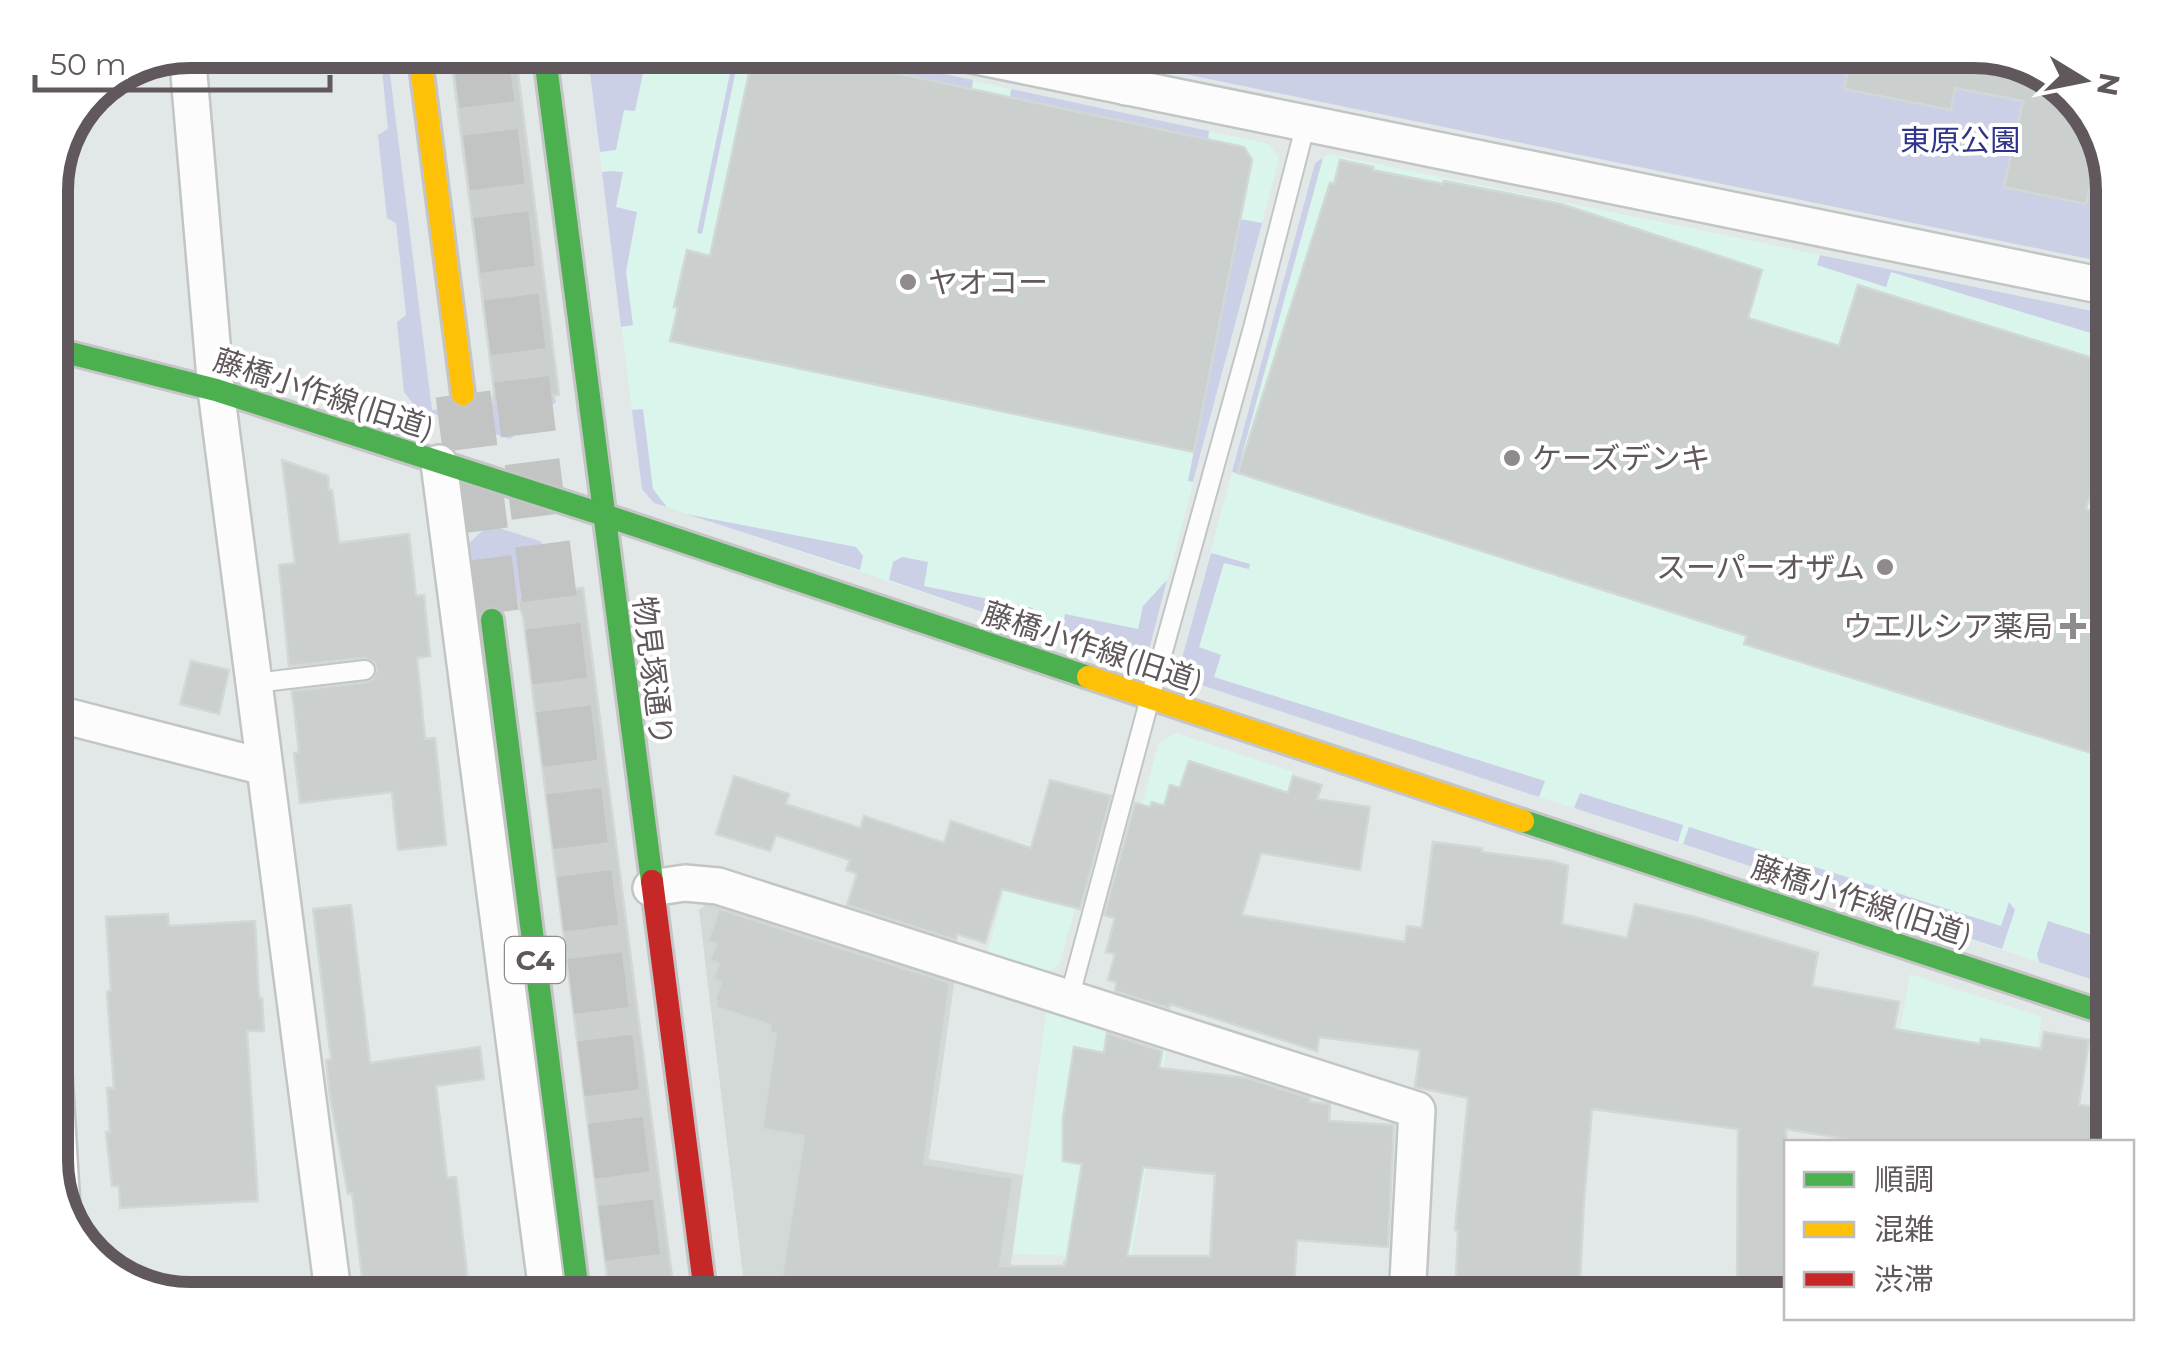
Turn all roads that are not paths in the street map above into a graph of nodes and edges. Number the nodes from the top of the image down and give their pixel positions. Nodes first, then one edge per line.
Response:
1 (188, 68) edge
2 (421, 68) edge
3 (546, 68) edge
4 (1035, 68) edge
5 (1127, 68) edge
6 (1126, 87) junction
7 (1306, 124) junction
8 (2096, 284) edge
9 (68, 353) edge
10 (216, 390) junction
11 (463, 394) tunnel mouth
12 (439, 463) junction
13 (604, 515) junction
14 (492, 620) tunnel mouth
15 (365, 670) dead end
16 (255, 684) junction
17 (1150, 698) junction
18 (68, 717) edge
19 (264, 768) junction
20 (652, 888) junction
21 (1069, 999) junction
22 (2096, 1010) edge
23 (332, 1282) edge
24 (546, 1282) edge
25 (576, 1282) edge
26 (704, 1282) edge
27 (1408, 1282) edge

1 - 10 street
2 - 11 main road
3 - 13 main road, 物見塚通り
4 - 6 street
5 - 6 street
6 - 7 street
7 - 8 street
7 - 17 lane
9 - 10 main road, 藤橋小作線(旧道)
10 - 12 main road, 藤橋小作線(旧道)
10 - 16 street
12 - 13 main road, 藤橋小作線(旧道)
12 - 24 street
13 - 17 main road, 藤橋小作線(旧道)
13 - 20 main road, 物見塚通り
14 - 25 main road, C4
15 - 16 lane
16 - 19 street
17 - 21 lane
17 - 22 main road, 藤橋小作線(旧道)
18 - 19 street
19 - 23 street
20 - 21 street
20 - 26 main road, 物見塚通り
21 - 27 street

